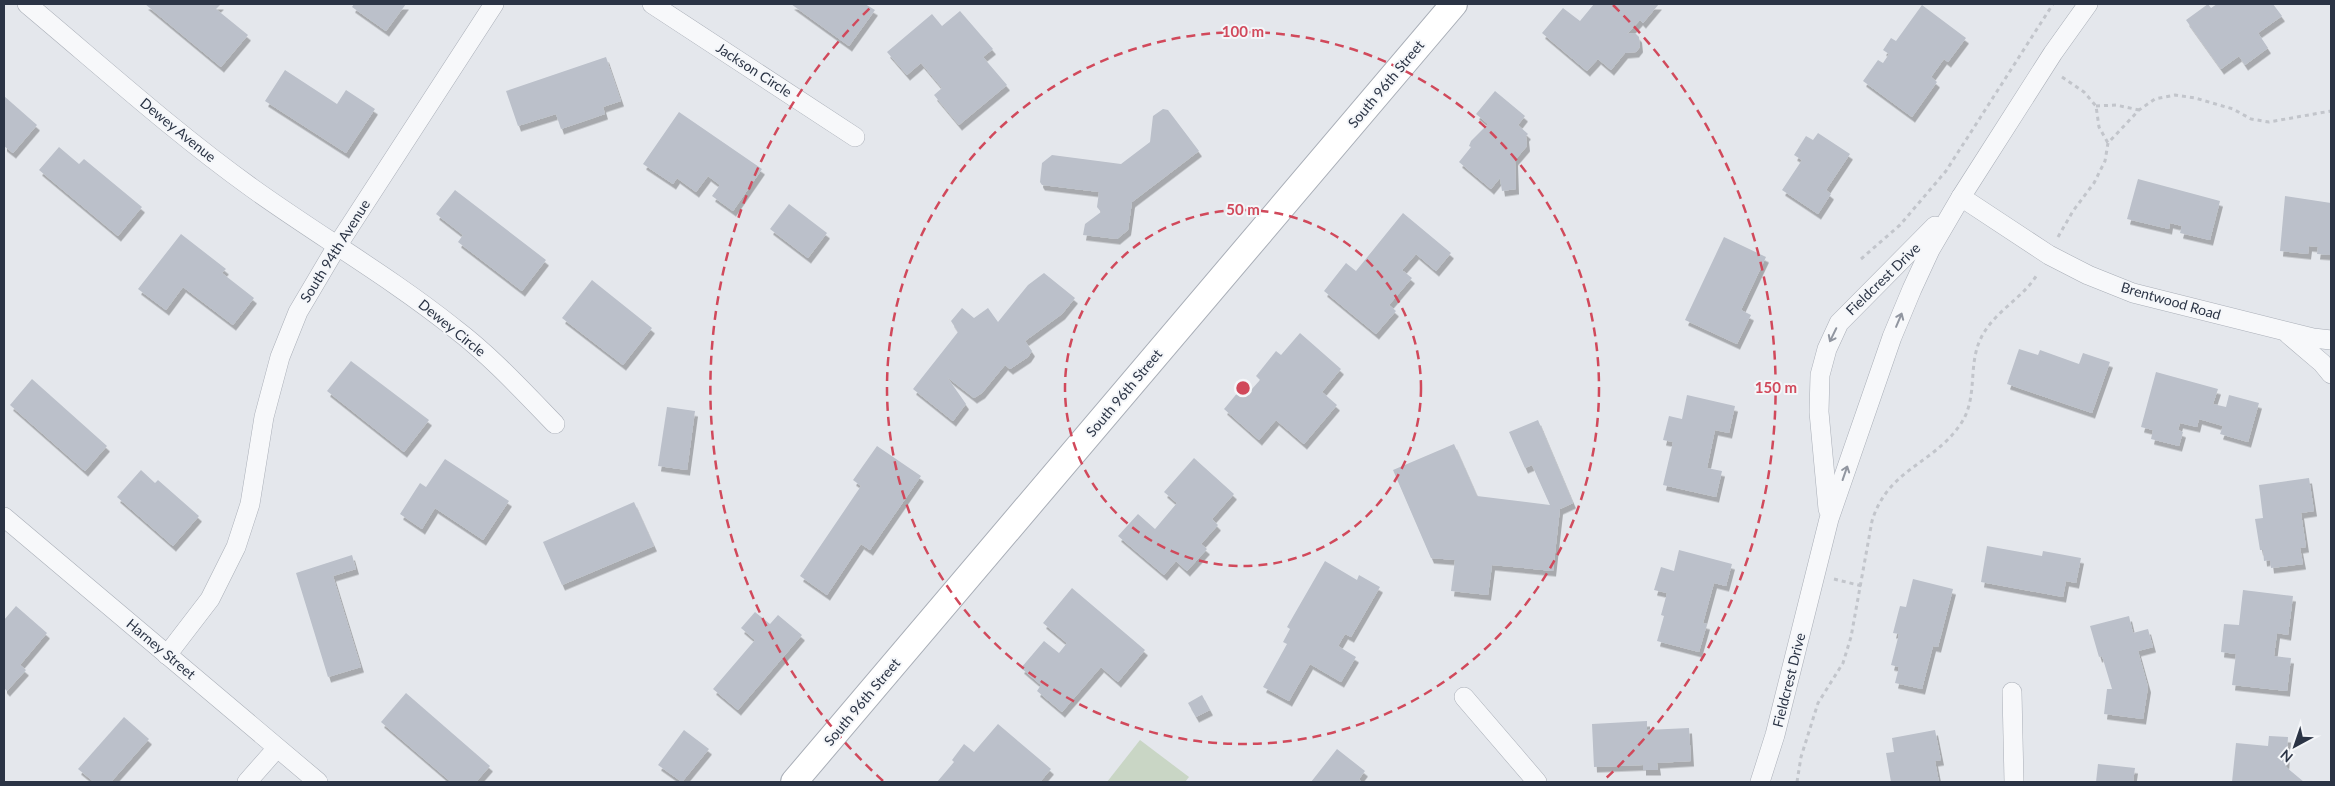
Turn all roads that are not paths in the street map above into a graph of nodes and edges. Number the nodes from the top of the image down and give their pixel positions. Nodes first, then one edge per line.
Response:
1 (28, 4) edge
2 (494, 4) edge
3 (652, 4) edge
4 (1454, 4) edge
5 (2088, 4) edge
6 (855, 137) dead end
7 (1961, 197) junction
8 (336, 246) junction
9 (2285, 331) junction
10 (2331, 340) edge
11 (2331, 374) edge
12 (555, 424) dead end
13 (4, 517) edge
14 (1829, 519) junction
15 (167, 655) junction
16 (2012, 692) dead end
17 (1464, 697) dead end
18 (277, 748) junction
19 (247, 782) edge
20 (318, 782) edge
21 (794, 782) edge
22 (1537, 782) edge
23 (1760, 782) edge
24 (2014, 782) edge

1 - 8 street, Dewey Avenue
2 - 8 street, South 94th Avenue
3 - 6 street, Jackson Circle
4 - 21 street, South 96th Street
5 - 7 street, Fieldcrest Drive
7 - 9 street, Brentwood Road
14 -> 7 street, Fieldcrest Drive
7 -> 14 street, Fieldcrest Drive
8 - 12 street, Dewey Circle
8 - 15 street, South 94th Avenue
9 - 10 street, Brentwood Road
9 - 11 street, Brentwood Road
13 - 15 street, Harney Street
14 - 23 street, Fieldcrest Drive
15 - 18 street, Harney Street
16 - 24 street
17 - 22 street
18 - 19 street
18 - 20 street, Harney Street

